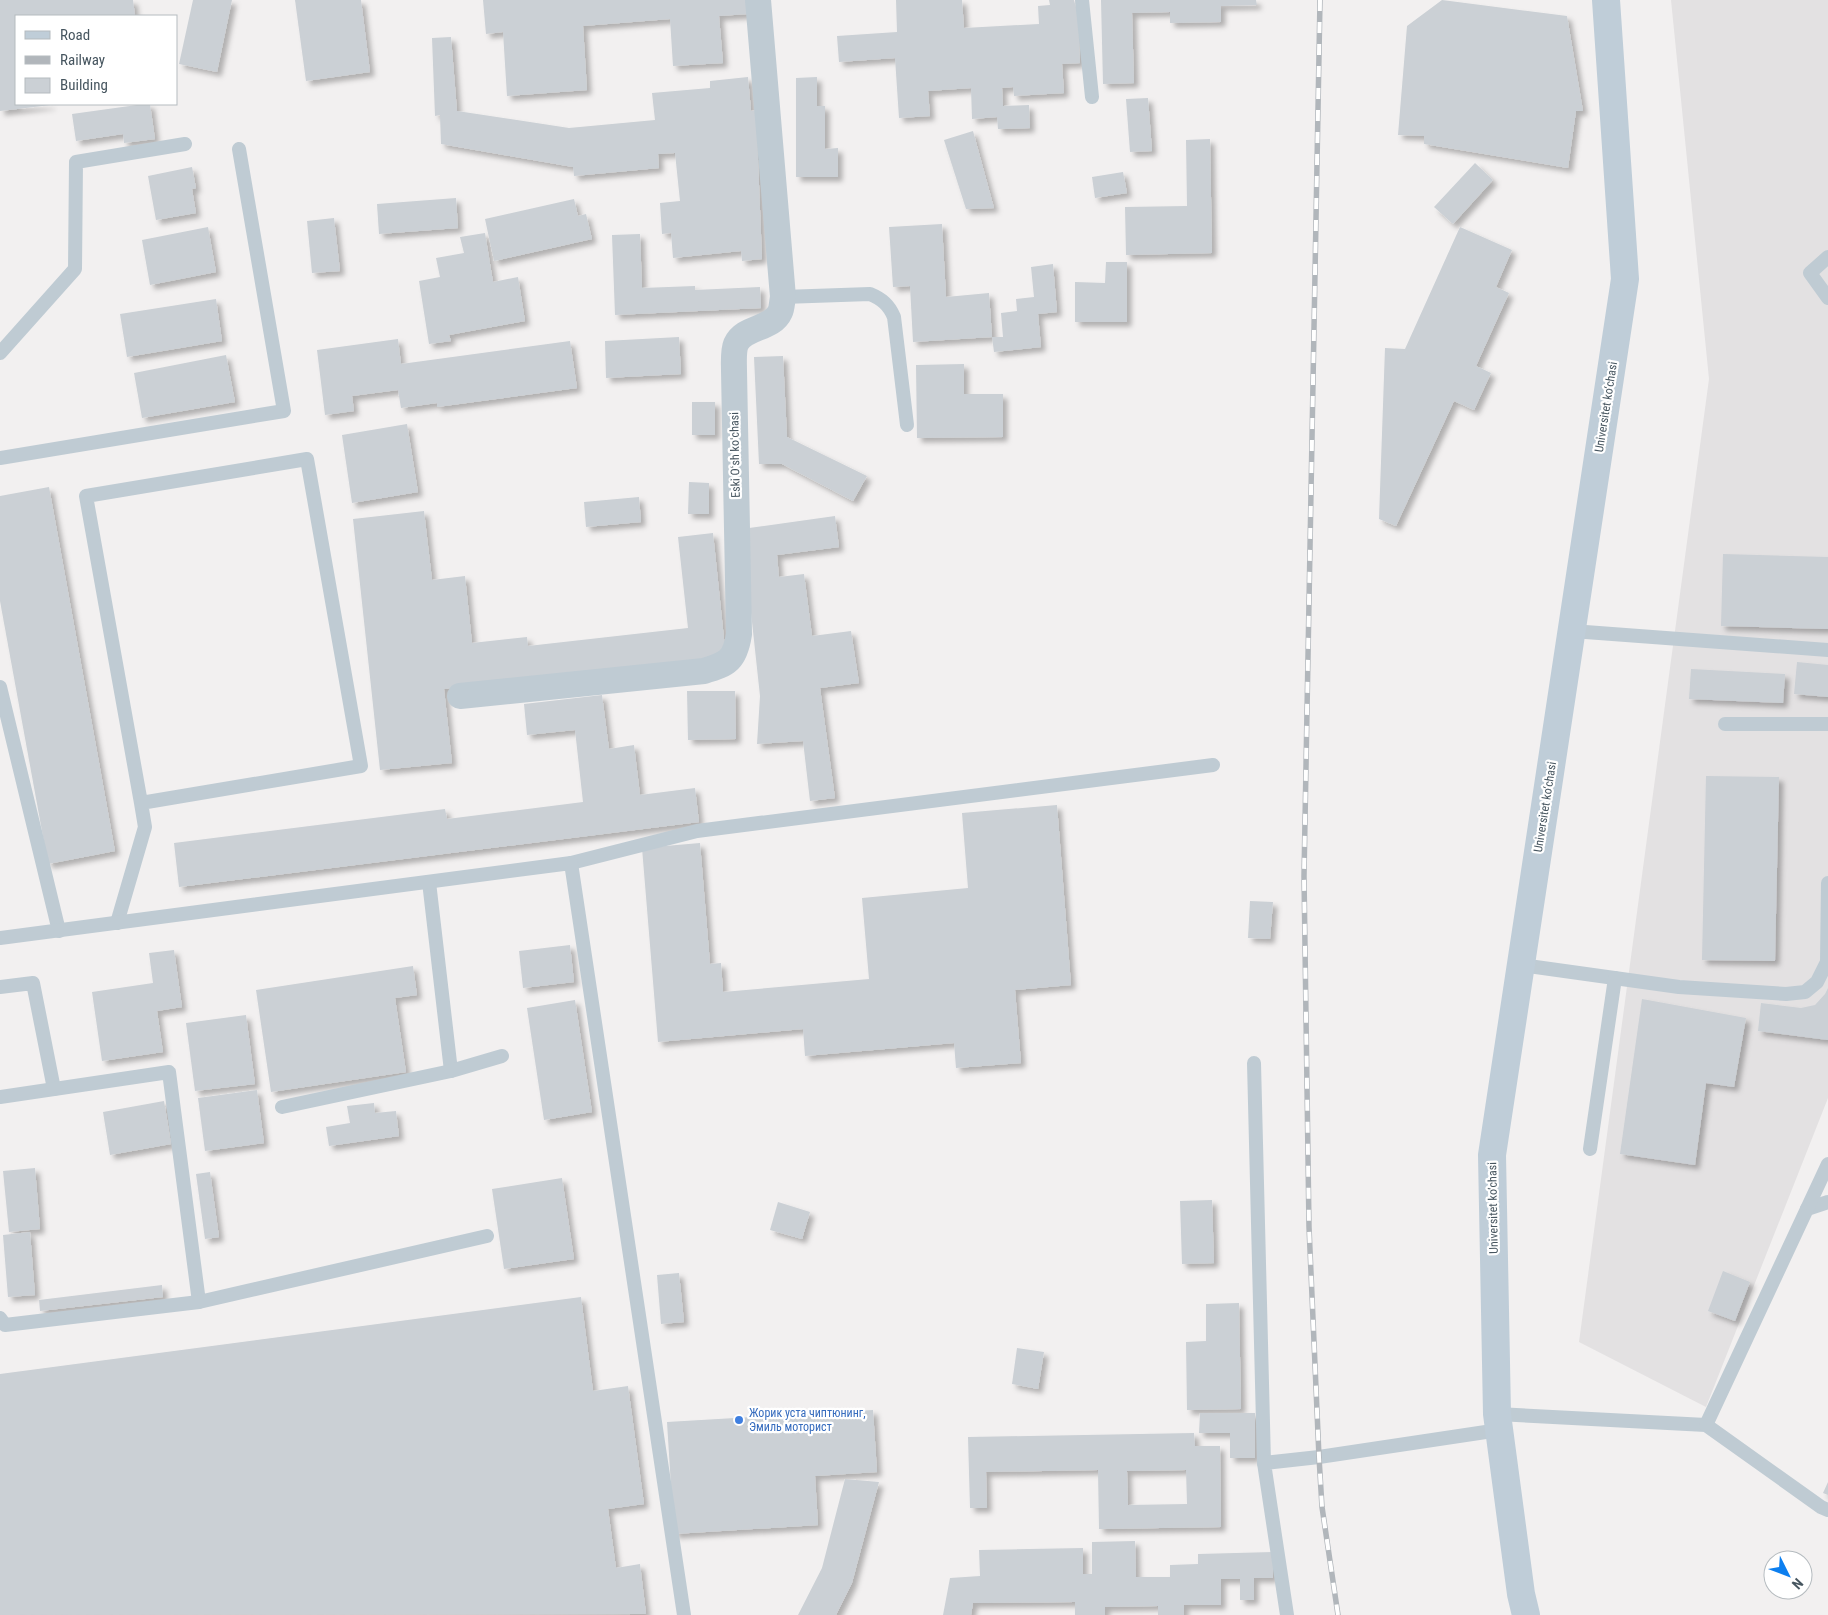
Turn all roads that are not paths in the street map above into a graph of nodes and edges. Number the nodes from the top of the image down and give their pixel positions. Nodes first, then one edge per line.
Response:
1 (758, 0) edge
2 (1082, 0) edge
3 (1606, 0) edge
4 (1092, 97) dead end
5 (185, 144) dead end
6 (239, 148) dead end
7 (1828, 257) edge
8 (783, 297) junction
9 (1828, 298) edge
10 (0, 353) edge
11 (907, 424) dead end
12 (0, 458) edge
13 (1572, 631) junction
14 (1828, 650) edge
15 (0, 687) edge
16 (460, 696) dead end
17 (1725, 724) dead end
18 (1828, 724) edge
19 (1213, 765) dead end
20 (141, 803) junction
21 (571, 863) junction
22 (429, 882) junction
23 (1828, 883) edge
24 (117, 923) junction
25 (59, 931) junction
26 (0, 938) edge
27 (1521, 965) junction
28 (1615, 978) junction
29 (0, 987) edge
30 (502, 1056) dead end
31 (1254, 1063) dead end
32 (451, 1071) junction
33 (54, 1090) junction
34 (0, 1098) edge
35 (282, 1107) dead end
36 (1590, 1149) dead end
37 (1828, 1164) edge
38 (1828, 1202) edge
39 (1807, 1210) junction
40 (487, 1236) dead end
41 (199, 1302) junction
42 (0, 1318) edge
43 (1498, 1422) junction
44 (1706, 1425) junction
45 (1264, 1463) junction
46 (1828, 1510) edge
47 (684, 1615) edge
48 (1287, 1615) edge
49 (1526, 1615) edge

1 - 8 street, Eski Oʻsh koʻchasi
2 - 4 lane
3 - 13 main road, Universitet kо‘chasi
5 - 10 lane
6 - 12 lane
7 - 9 lane
8 - 11 lane
8 - 16 street, Eski Oʻsh koʻchasi
13 - 14 lane
13 - 27 main road, Universitet kо‘chasi
15 - 25 lane
17 - 18 lane
19 - 21 lane
20 - 20 lane
20 - 24 lane
21 - 22 lane
21 - 47 lane
22 - 24 lane
22 - 32 lane
23 - 28 lane
24 - 25 lane
25 - 26 lane
27 - 28 lane
27 - 43 main road, Universitet kо‘chasi
28 - 36 lane
29 - 33 lane
30 - 32 lane
31 - 45 lane
32 - 35 lane
33 - 34 lane
33 - 41 lane
37 - 39 lane
38 - 39 lane
39 - 44 lane
40 - 41 lane
41 - 42 lane
43 - 44 lane
43 - 45 lane
43 - 49 main road, Universitet kо‘chasi
44 - 46 lane
45 - 48 lane

